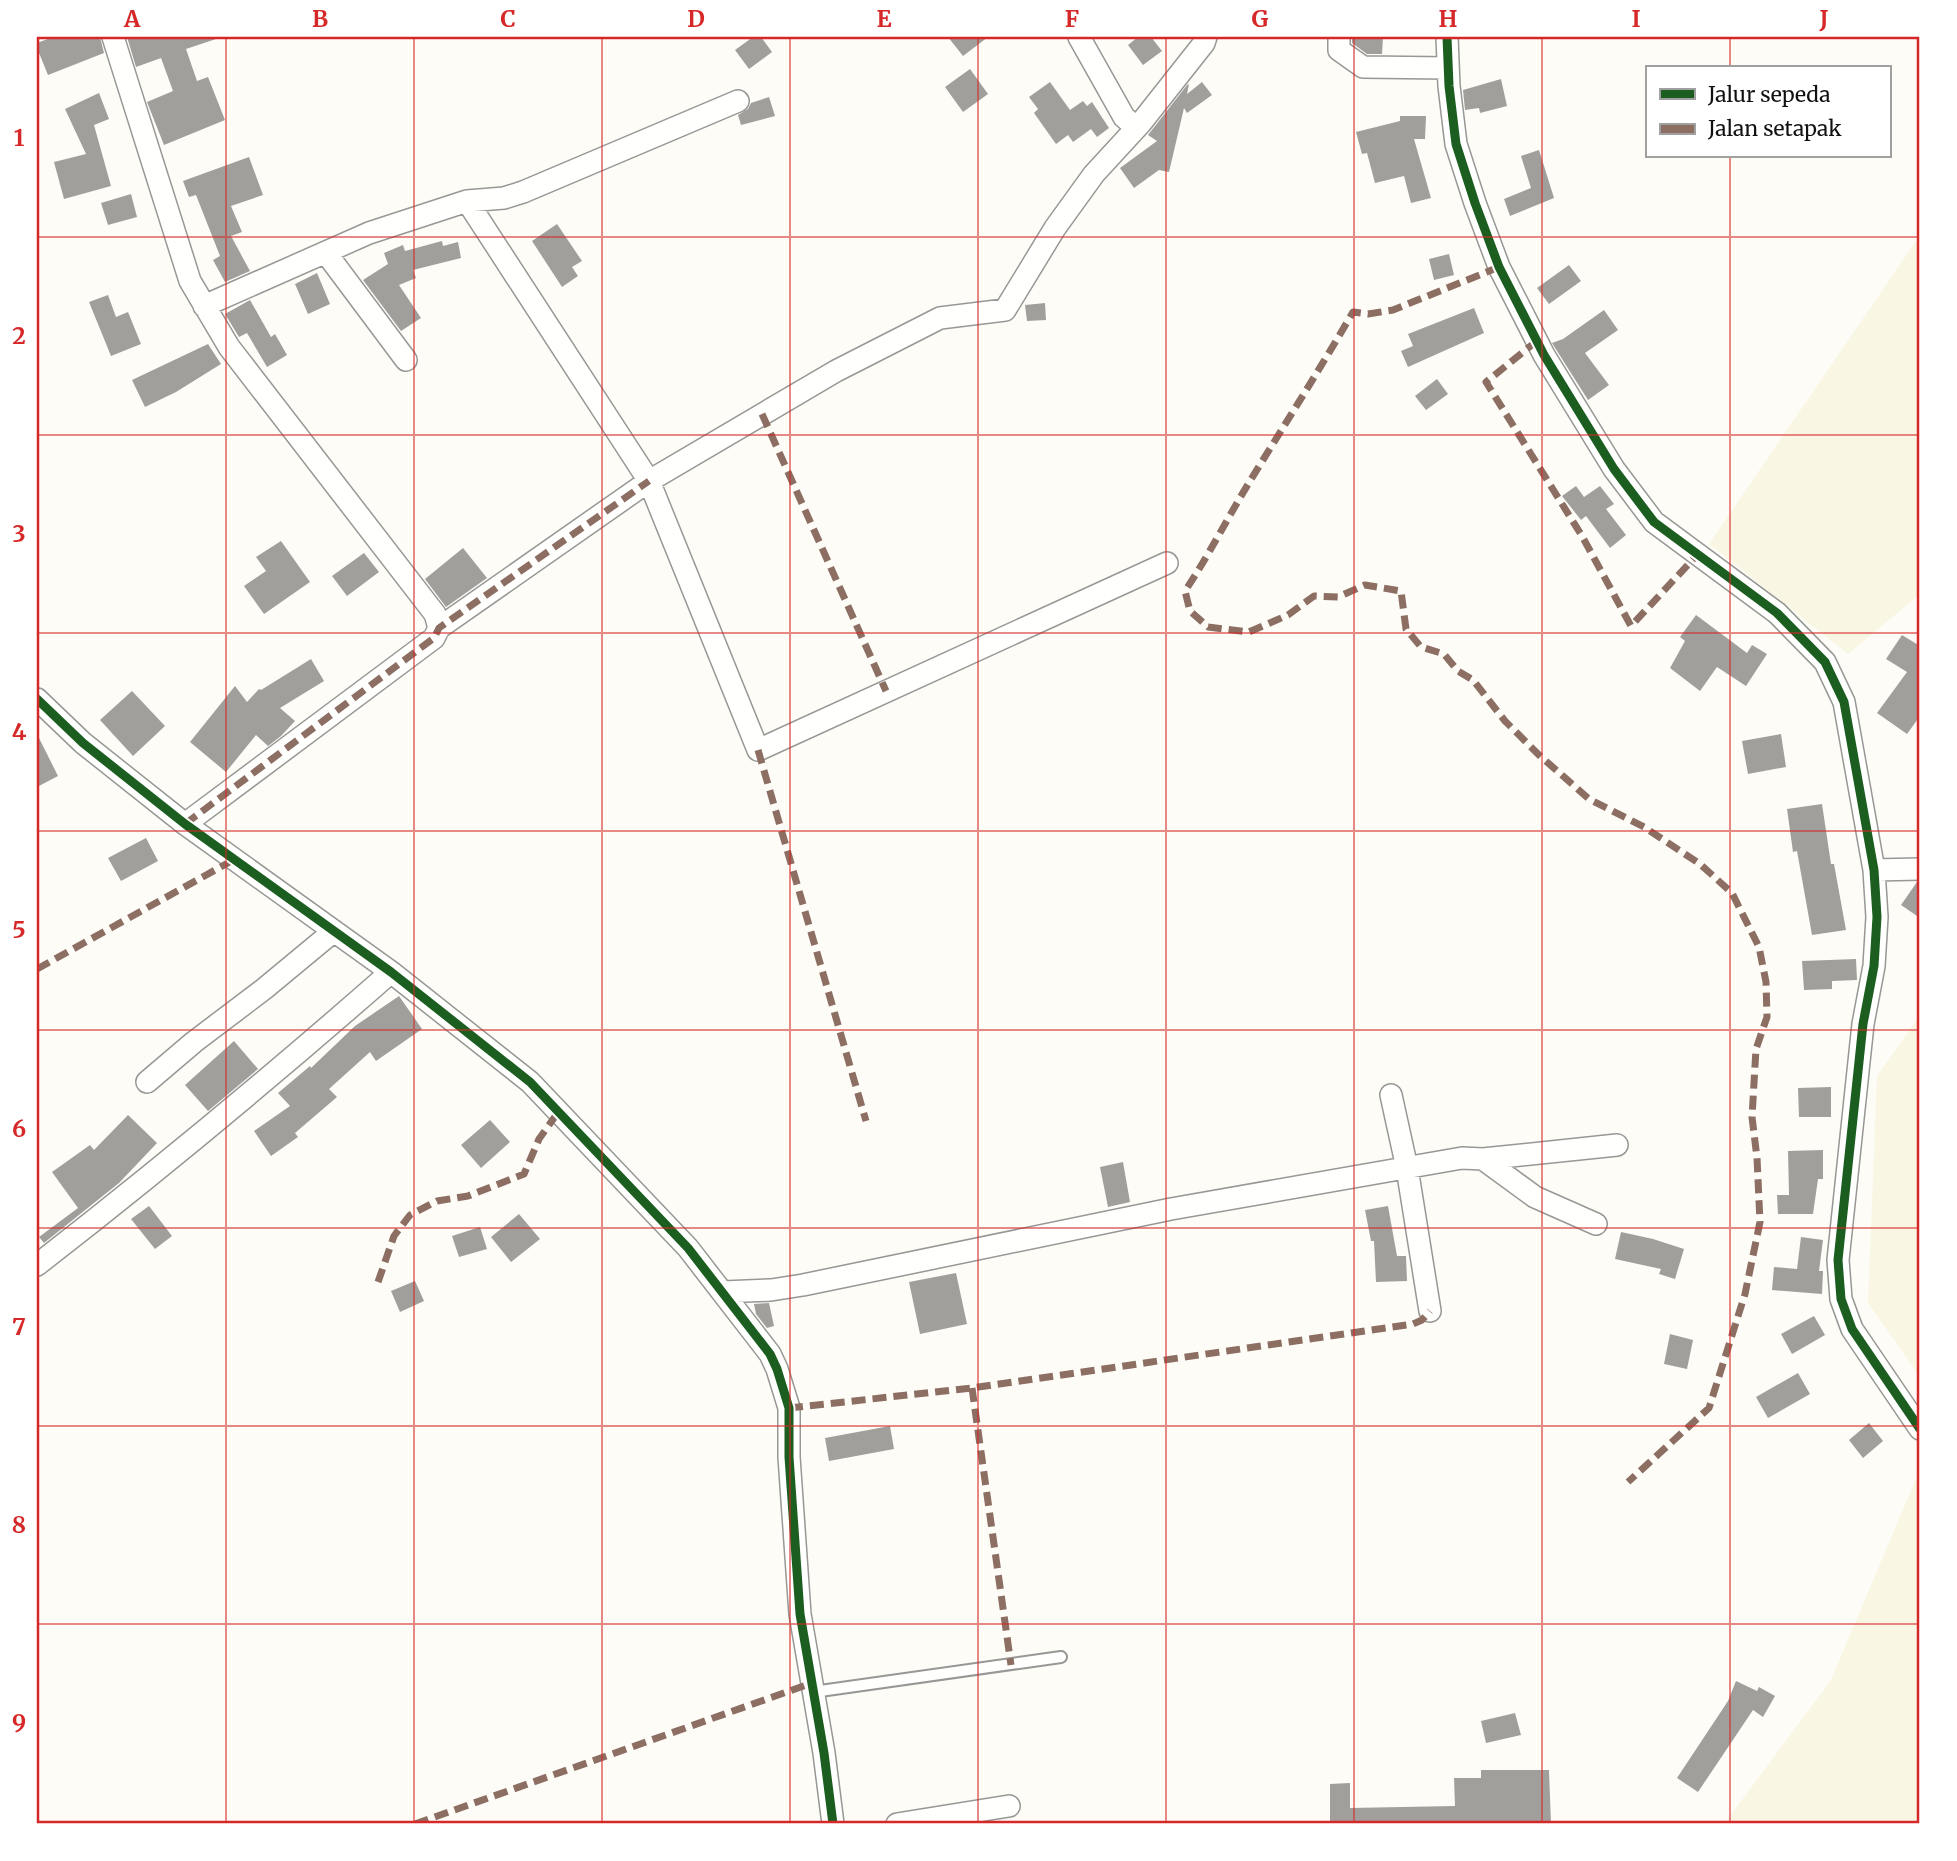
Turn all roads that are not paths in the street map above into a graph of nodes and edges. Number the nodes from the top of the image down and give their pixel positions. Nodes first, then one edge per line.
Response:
1 (113, 37) edge
2 (1079, 37) edge
3 (1206, 37) edge
4 (1339, 37) edge
5 (1447, 37) edge
6 (1448, 68) junction
7 (738, 101) dead end
8 (1140, 124) junction
9 (467, 201) junction
10 (326, 253) junction
11 (204, 306) junction
12 (406, 360) dead end
13 (649, 481) junction
14 (1167, 562) dead end
15 (439, 628) junction
16 (37, 699) edge
17 (185, 824) junction
18 (1920, 869) edge
19 (1874, 870) junction
20 (334, 931) junction
21 (391, 972) junction
22 (147, 1082) dead end
23 (1391, 1095) dead end
24 (1617, 1145) dead end
25 (1483, 1159) junction
26 (1407, 1168) junction
27 (1596, 1224) dead end
28 (37, 1265) edge
29 (723, 1292) junction
30 (1430, 1311) dead end
31 (1920, 1429) edge
32 (1061, 1657) dead end
33 (813, 1692) junction
34 (1009, 1806) dead end
35 (833, 1824) edge
36 (897, 1824) edge

1 - 11 street
2 - 8 street
3 - 8 street
4 - 6 street
5 - 6 street
6 - 19 street
7 - 9 street
8 - 13 street
9 - 10 street
9 - 13 street
10 - 11 street
10 - 12 street
11 - 15 street
13 - 14 street
13 - 15 street
15 - 17 street
16 - 17 street
17 - 20 street
18 - 19 street
19 - 31 street
20 - 21 street
20 - 22 street
21 - 28 street
21 - 29 street
23 - 26 street
24 - 25 street
25 - 26 street
25 - 27 street
26 - 29 street
26 - 30 street
29 - 33 street
32 - 33 lane
33 - 35 street
34 - 36 street

